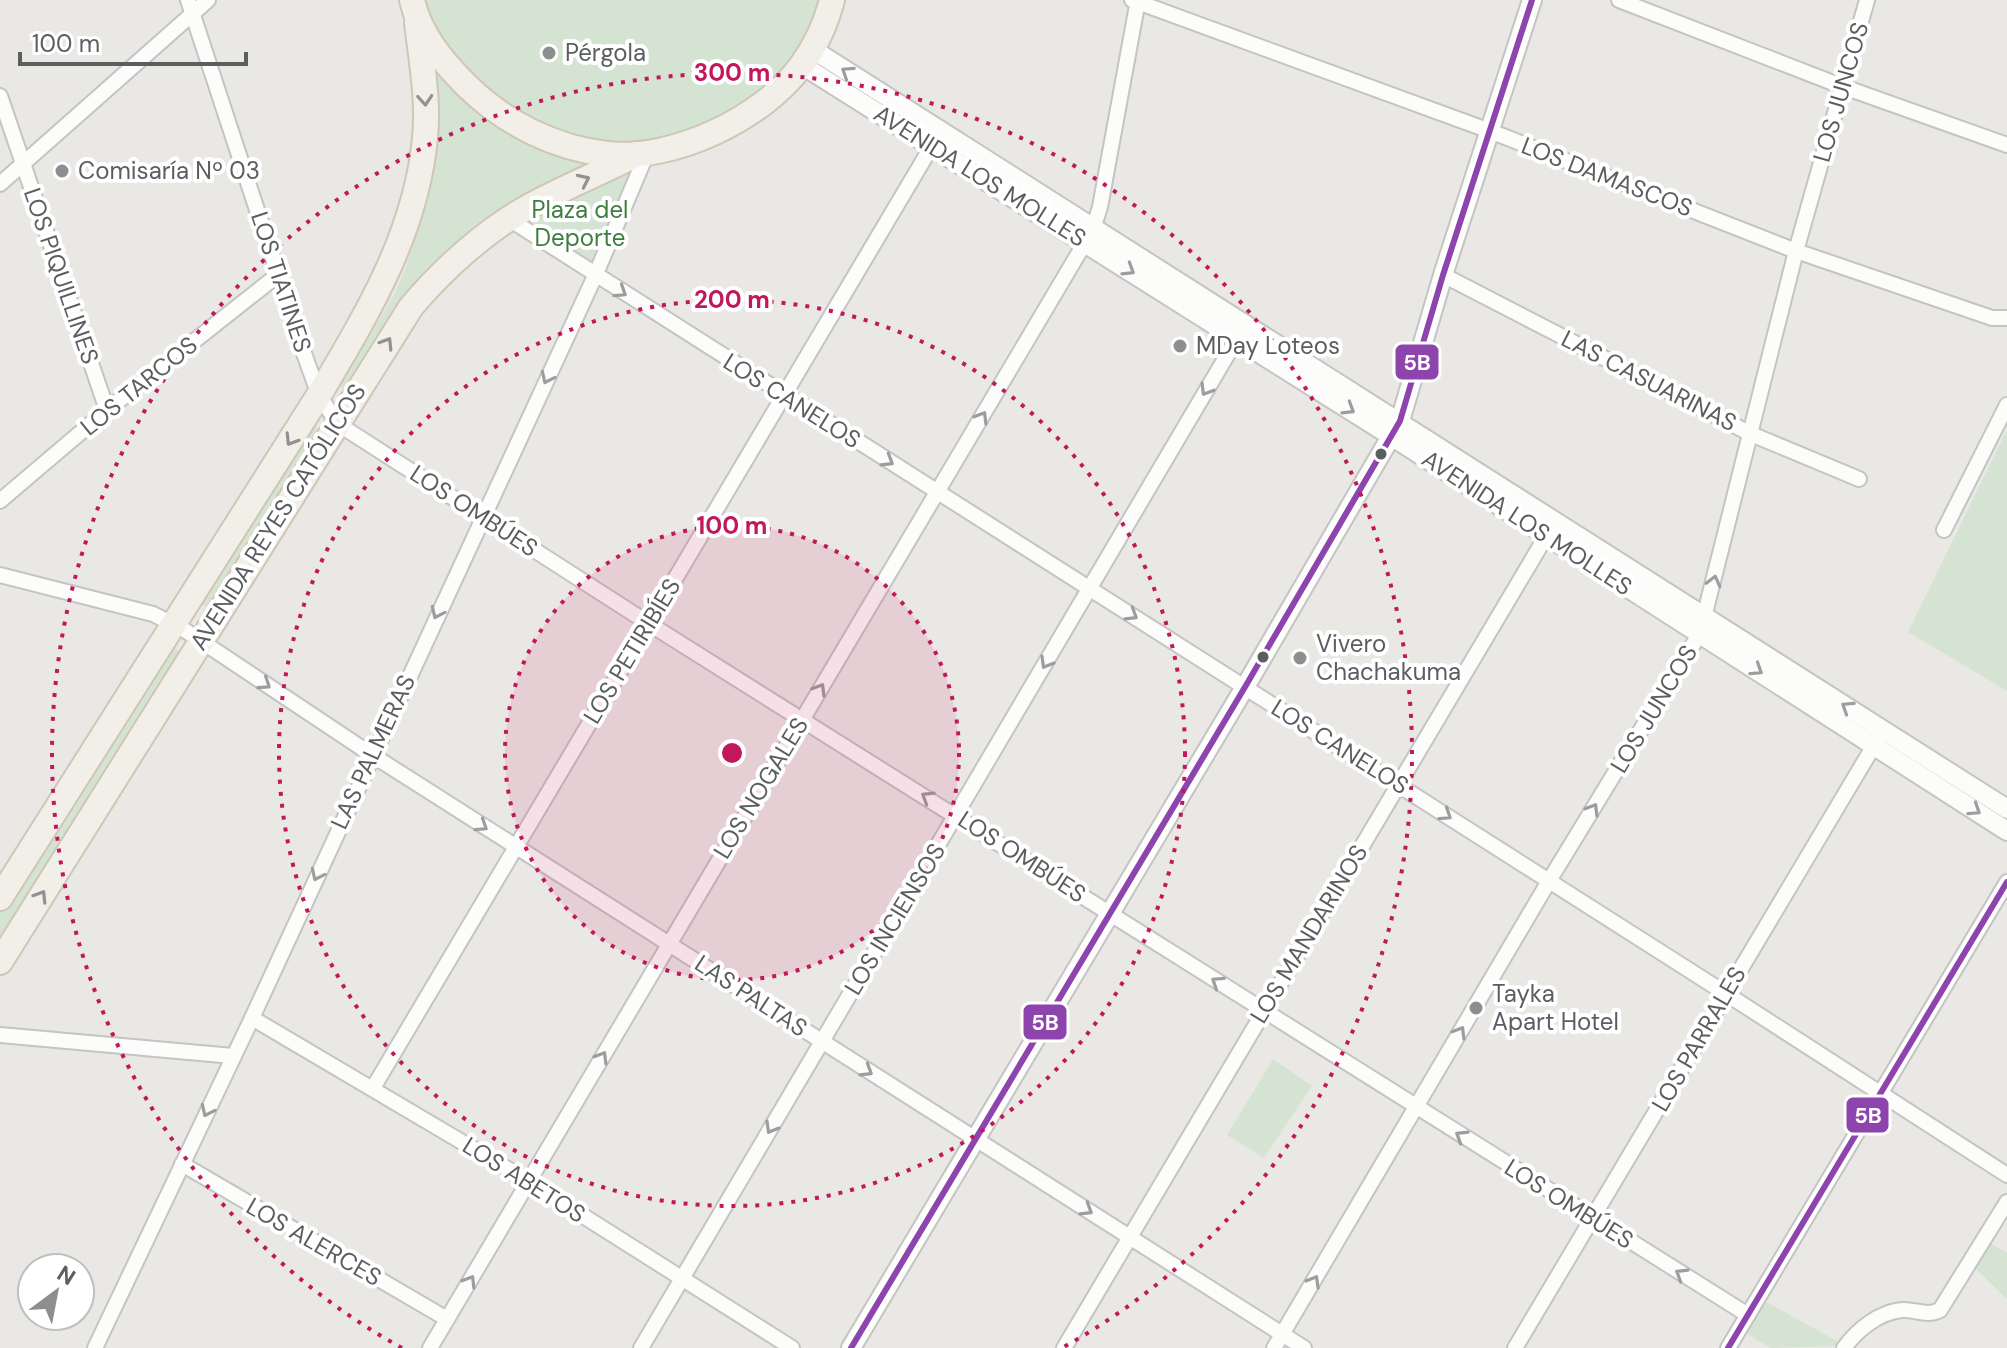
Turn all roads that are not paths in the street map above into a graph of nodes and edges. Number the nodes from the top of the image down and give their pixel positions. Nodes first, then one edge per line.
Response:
1 (208, 0) edge
2 (832, 0) edge
3 (1532, 0) edge
4 (1619, 0) edge
5 (1867, 0) edge
6 (1136, 1) edge
7 (190, 7) edge
8 (414, 11) edge
9 (807, 57) junction
10 (1841, 86) junction
11 (0, 96) edge
12 (1490, 131) junction
13 (936, 139) junction
14 (2007, 145) edge
15 (642, 153) junction
16 (23, 165) junction
17 (0, 184) edge
18 (509, 219) junction
19 (1089, 236) junction
20 (1796, 251) junction
21 (279, 274) junction
22 (1443, 275) junction
23 (595, 276) junction
24 (2000, 318) edge
25 (1241, 331) junction
26 (319, 395) junction
27 (785, 397) junction
28 (2007, 405) edge
29 (107, 410) junction
30 (338, 424) junction
31 (1395, 428) junction
32 (1751, 434) junction
33 (1859, 479) dead end
34 (937, 492) junction
35 (0, 501) edge
36 (482, 516) junction
37 (1551, 528) junction
38 (1944, 530) dead end
39 (0, 575) edge
40 (1089, 588) junction
41 (648, 623) junction
42 (174, 624) junction
43 (1703, 625) junction
44 (200, 641) junction
45 (1245, 687) junction
46 (802, 719) junction
47 (1879, 737) junction
48 (372, 755) junction
49 (1398, 784) junction
50 (2007, 809) edge
51 (957, 815) junction
52 (2007, 831) edge
53 (516, 847) junction
54 (1549, 881) junction
55 (2007, 882) edge
56 (0, 898) edge
57 (1110, 913) junction
58 (670, 943) junction
59 (0, 962) edge
60 (1725, 993) junction
61 (1264, 1012) junction
62 (252, 1018) junction
63 (0, 1035) edge
64 (821, 1043) junction
65 (233, 1056) junction
66 (373, 1088) junction
67 (1880, 1092) junction
68 (1415, 1107) junction
69 (975, 1140) junction
70 (182, 1164) junction
71 (2007, 1175) edge
72 (528, 1181) junction
73 (2007, 1202) edge
74 (1593, 1220) junction
75 (1130, 1238) junction
76 (682, 1279) junction
77 (1748, 1315) junction
78 (447, 1319) junction
79 (1282, 1334) junction
80 (95, 1348) edge
81 (430, 1348) edge
82 (641, 1348) edge
83 (792, 1348) edge
84 (851, 1348) edge
85 (1064, 1348) edge
86 (1274, 1348) edge
87 (1304, 1348) edge
88 (1515, 1348) edge
89 (1728, 1348) edge
90 (1844, 1348) edge

1 - 7 street
2 - 9 main road
3 - 12 street
4 - 10 street
5 - 10 street, LOS JUNCOS
6 - 12 street, LOS DAMASCOS
6 - 19 street, LOS NOGALES
7 - 16 street
7 - 21 street, LOS TIATINES
8 - 15 main road
8 -> 26 main road, AVENIDA REYES CATÓLICOS
9 - 13 street, AVENIDA LOS MOLLES
9 - 15 main road
10 - 14 street
10 - 20 street, LOS JUNCOS
11 - 16 street, LOS PIQUILLINES
12 - 20 street, LOS DAMASCOS
12 - 22 street
13 - 19 street, AVENIDA LOS MOLLES
13 - 27 street, LOS PETIRIBÍES
18 -> 15 main road, AVENIDA REYES CATÓLICOS
15 - 23 street, LAS PALMERAS
16 - 17 street
16 - 29 street, LOS PIQUILLINES
18 - 23 street, LOS CANELOS
30 -> 18 main road, AVENIDA REYES CATÓLICOS
19 - 25 street, AVENIDA LOS MOLLES
34 -> 19 street, LOS NOGALES
20 - 24 street, LOS DAMASCOS
20 - 32 street, LOS JUNCOS
21 - 26 street, LOS TIATINES
21 - 29 street, LOS TARCOS
22 - 31 street
22 - 32 street, LAS CASUARINAS
23 -> 27 street, LOS CANELOS
23 -> 36 street, LAS PALMERAS
25 - 31 street, AVENIDA LOS MOLLES
25 -> 40 street, LOS INCIENSOS
26 - 30 street, LOS TIATINES
26 -> 42 main road, AVENIDA REYES CATÓLICOS
27 -> 34 street, LOS CANELOS
27 - 41 street, LOS PETIRIBÍES
28 - 38 street
29 - 35 street, LOS TARCOS
30 - 36 street, LOS OMBÚES
30 - 44 main road, AVENIDA REYES CATÓLICOS
31 - 37 street, AVENIDA LOS MOLLES
31 - 45 street
32 - 33 street, LAS CASUARINAS
43 -> 32 street, LOS JUNCOS
34 - 40 street, LOS CANELOS
46 -> 34 street, LOS NOGALES
36 - 41 street, LOS OMBÚES
36 -> 48 street, LAS PALMERAS
37 - 43 street, AVENIDA LOS MOLLES
37 - 49 street, LOS MANDARINOS
39 - 42 street, LAS PALTAS
40 -> 45 street, LOS CANELOS
40 -> 51 street, LOS INCIENSOS
41 - 46 street, LOS OMBÚES
41 - 53 street, LOS PETIRIBÍES
42 - 44 street, LAS PALTAS
42 - 56 main road, AVENIDA REYES CATÓLICOS
43 - 47 street, AVENIDA LOS MOLLES
54 -> 43 street, LOS JUNCOS
44 -> 48 street, LAS PALTAS
59 -> 44 main road, AVENIDA REYES CATÓLICOS
45 - 49 street, LOS CANELOS
45 - 57 street
51 -> 46 street, LOS OMBÚES
46 - 58 street, LOS NOGALES
47 - 50 street, AVENIDA LOS MOLLES
47 -> 52 street, AVENIDA LOS MOLLES
47 - 60 street, LOS PARRALES
48 -> 53 street, LAS PALTAS
48 -> 62 street, LAS PALMERAS
49 -> 54 street, LOS CANELOS
49 - 61 street, LOS MANDARINOS
51 - 57 street, LOS OMBÚES
51 - 64 street, LOS INCIENSOS
53 - 58 street, LAS PALTAS
53 - 66 street, LOS PETIRIBÍES
54 - 60 street, LOS CANELOS
68 -> 54 street, LOS JUNCOS
55 - 67 street
61 -> 57 street, LOS OMBÚES
57 - 69 street
58 - 64 street, LAS PALTAS
72 -> 58 street, LOS NOGALES
60 - 67 street, LOS CANELOS
60 - 74 street, LOS PARRALES
61 - 68 street, LOS OMBÚES
61 - 75 street, LOS MANDARINOS
62 - 65 street, LAS PALMERAS
62 - 66 street, LOS ABETOS
63 - 65 street
64 -> 69 street, LAS PALTAS
64 -> 76 street, LOS INCIENSOS
65 -> 70 street, LAS PALMERAS
66 - 72 street, LOS ABETOS
67 - 71 street, LOS CANELOS
67 - 77 street
74 -> 68 street, LOS OMBÚES
79 -> 68 street, LOS JUNCOS
69 -> 75 street, LAS PALTAS
69 - 84 street
70 - 78 street, LOS ALERCES
70 - 80 street, LAS PALMERAS
72 - 76 street, LOS ABETOS
78 -> 72 street, LOS NOGALES
73 - 90 street
77 -> 74 street, LOS OMBÚES
74 - 88 street, LOS PARRALES
75 - 79 street, LAS PALTAS
75 - 85 street, LOS MANDARINOS
76 - 82 street, LOS INCIENSOS
76 - 83 street, LOS ABETOS
77 - 89 street
78 - 81 street, LOS NOGALES
79 - 86 street, LOS JUNCOS
79 - 87 street, LAS PALTAS

